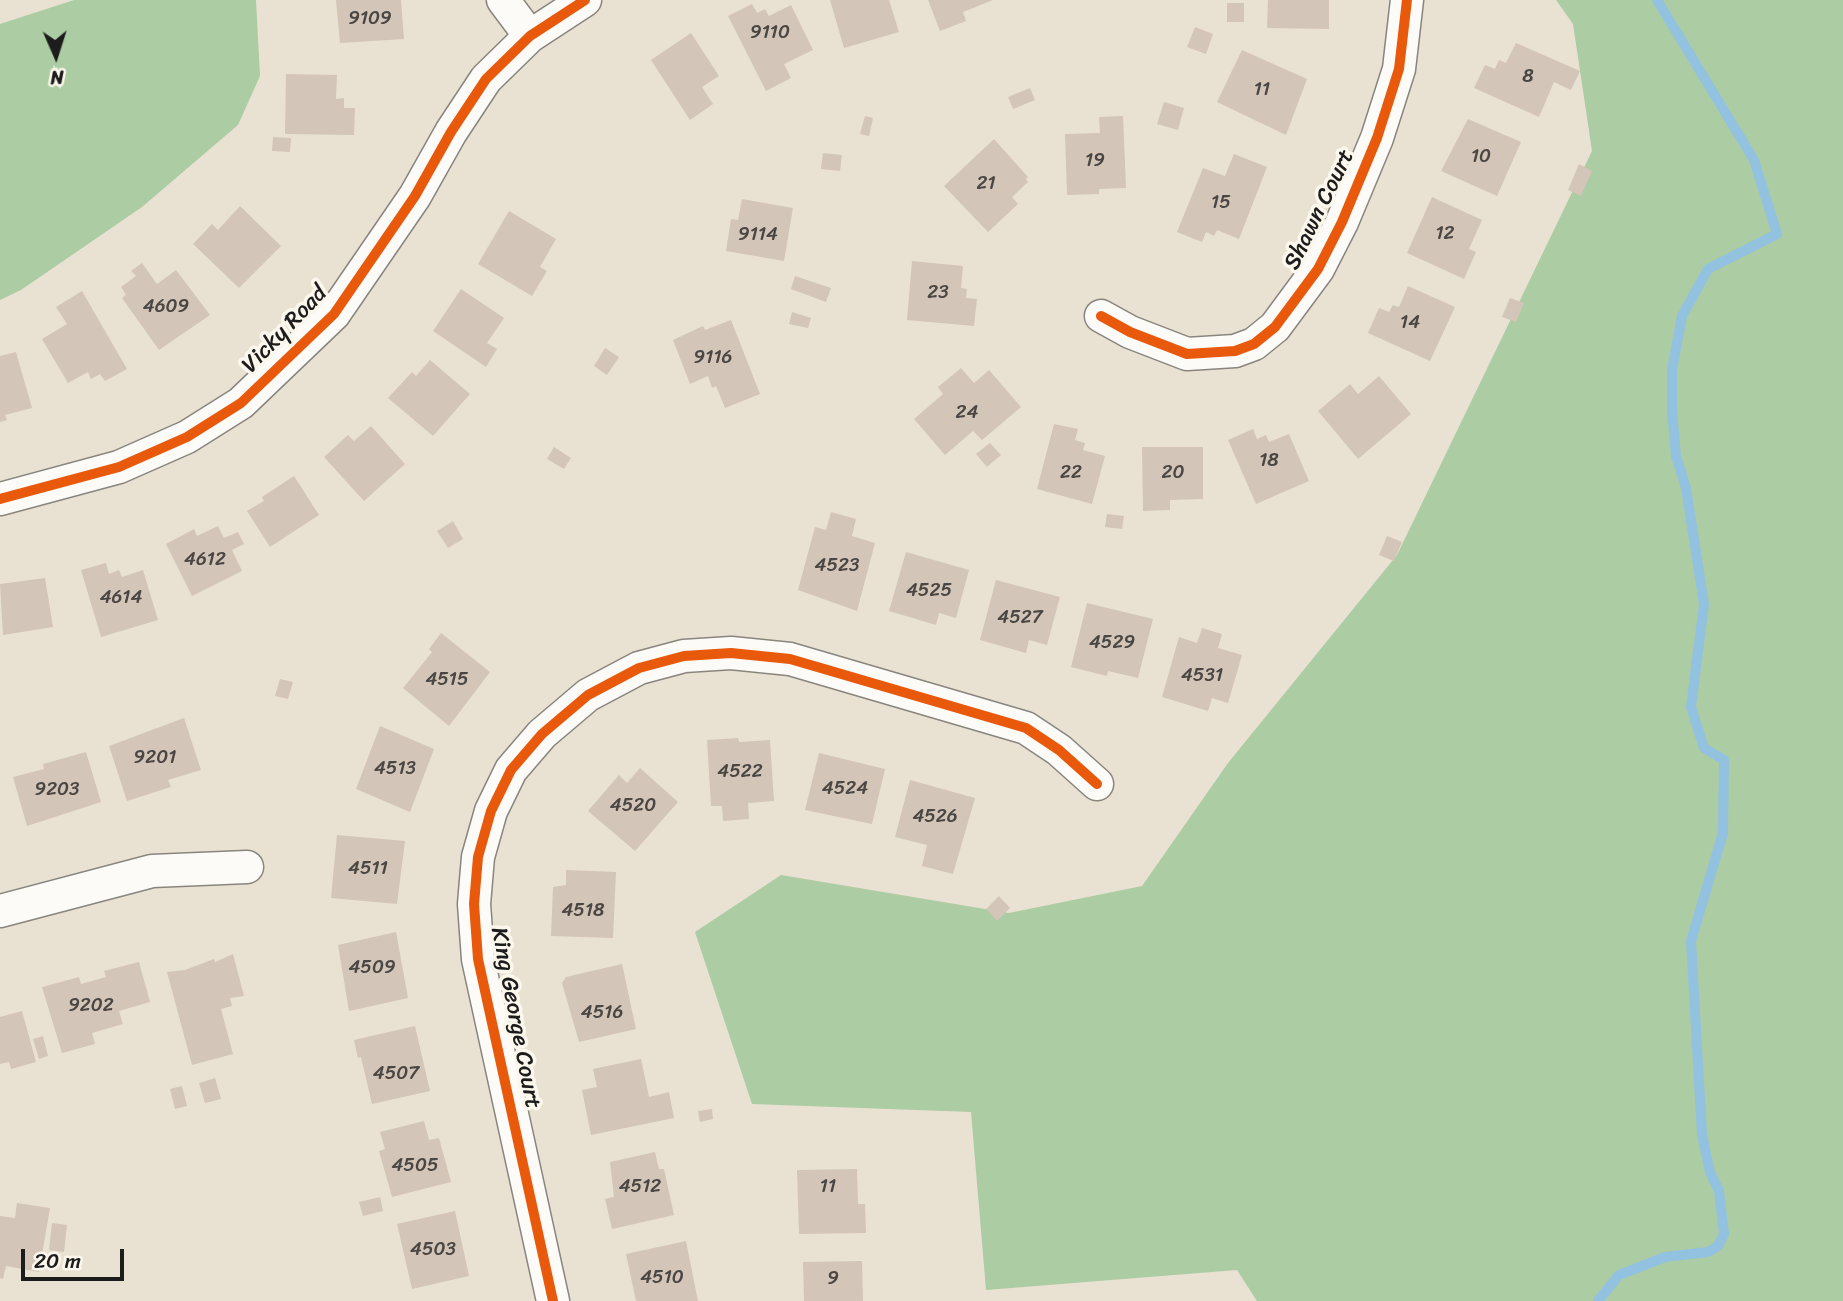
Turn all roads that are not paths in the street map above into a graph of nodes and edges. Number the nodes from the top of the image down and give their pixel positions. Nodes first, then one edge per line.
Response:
1 (503, 0) edge
2 (586, 0) edge
3 (1407, 0) edge
4 (530, 36) junction
5 (1101, 316) dead end
6 (0, 499) edge
7 (1097, 784) dead end
8 (247, 867) dead end
9 (0, 911) edge
10 (553, 1301) edge

1 - 4 street
2 - 4 street, Vicky Road
3 - 5 street, Shawn Court
4 - 6 street, Vicky Road
7 - 10 street, King George Court
8 - 9 street

